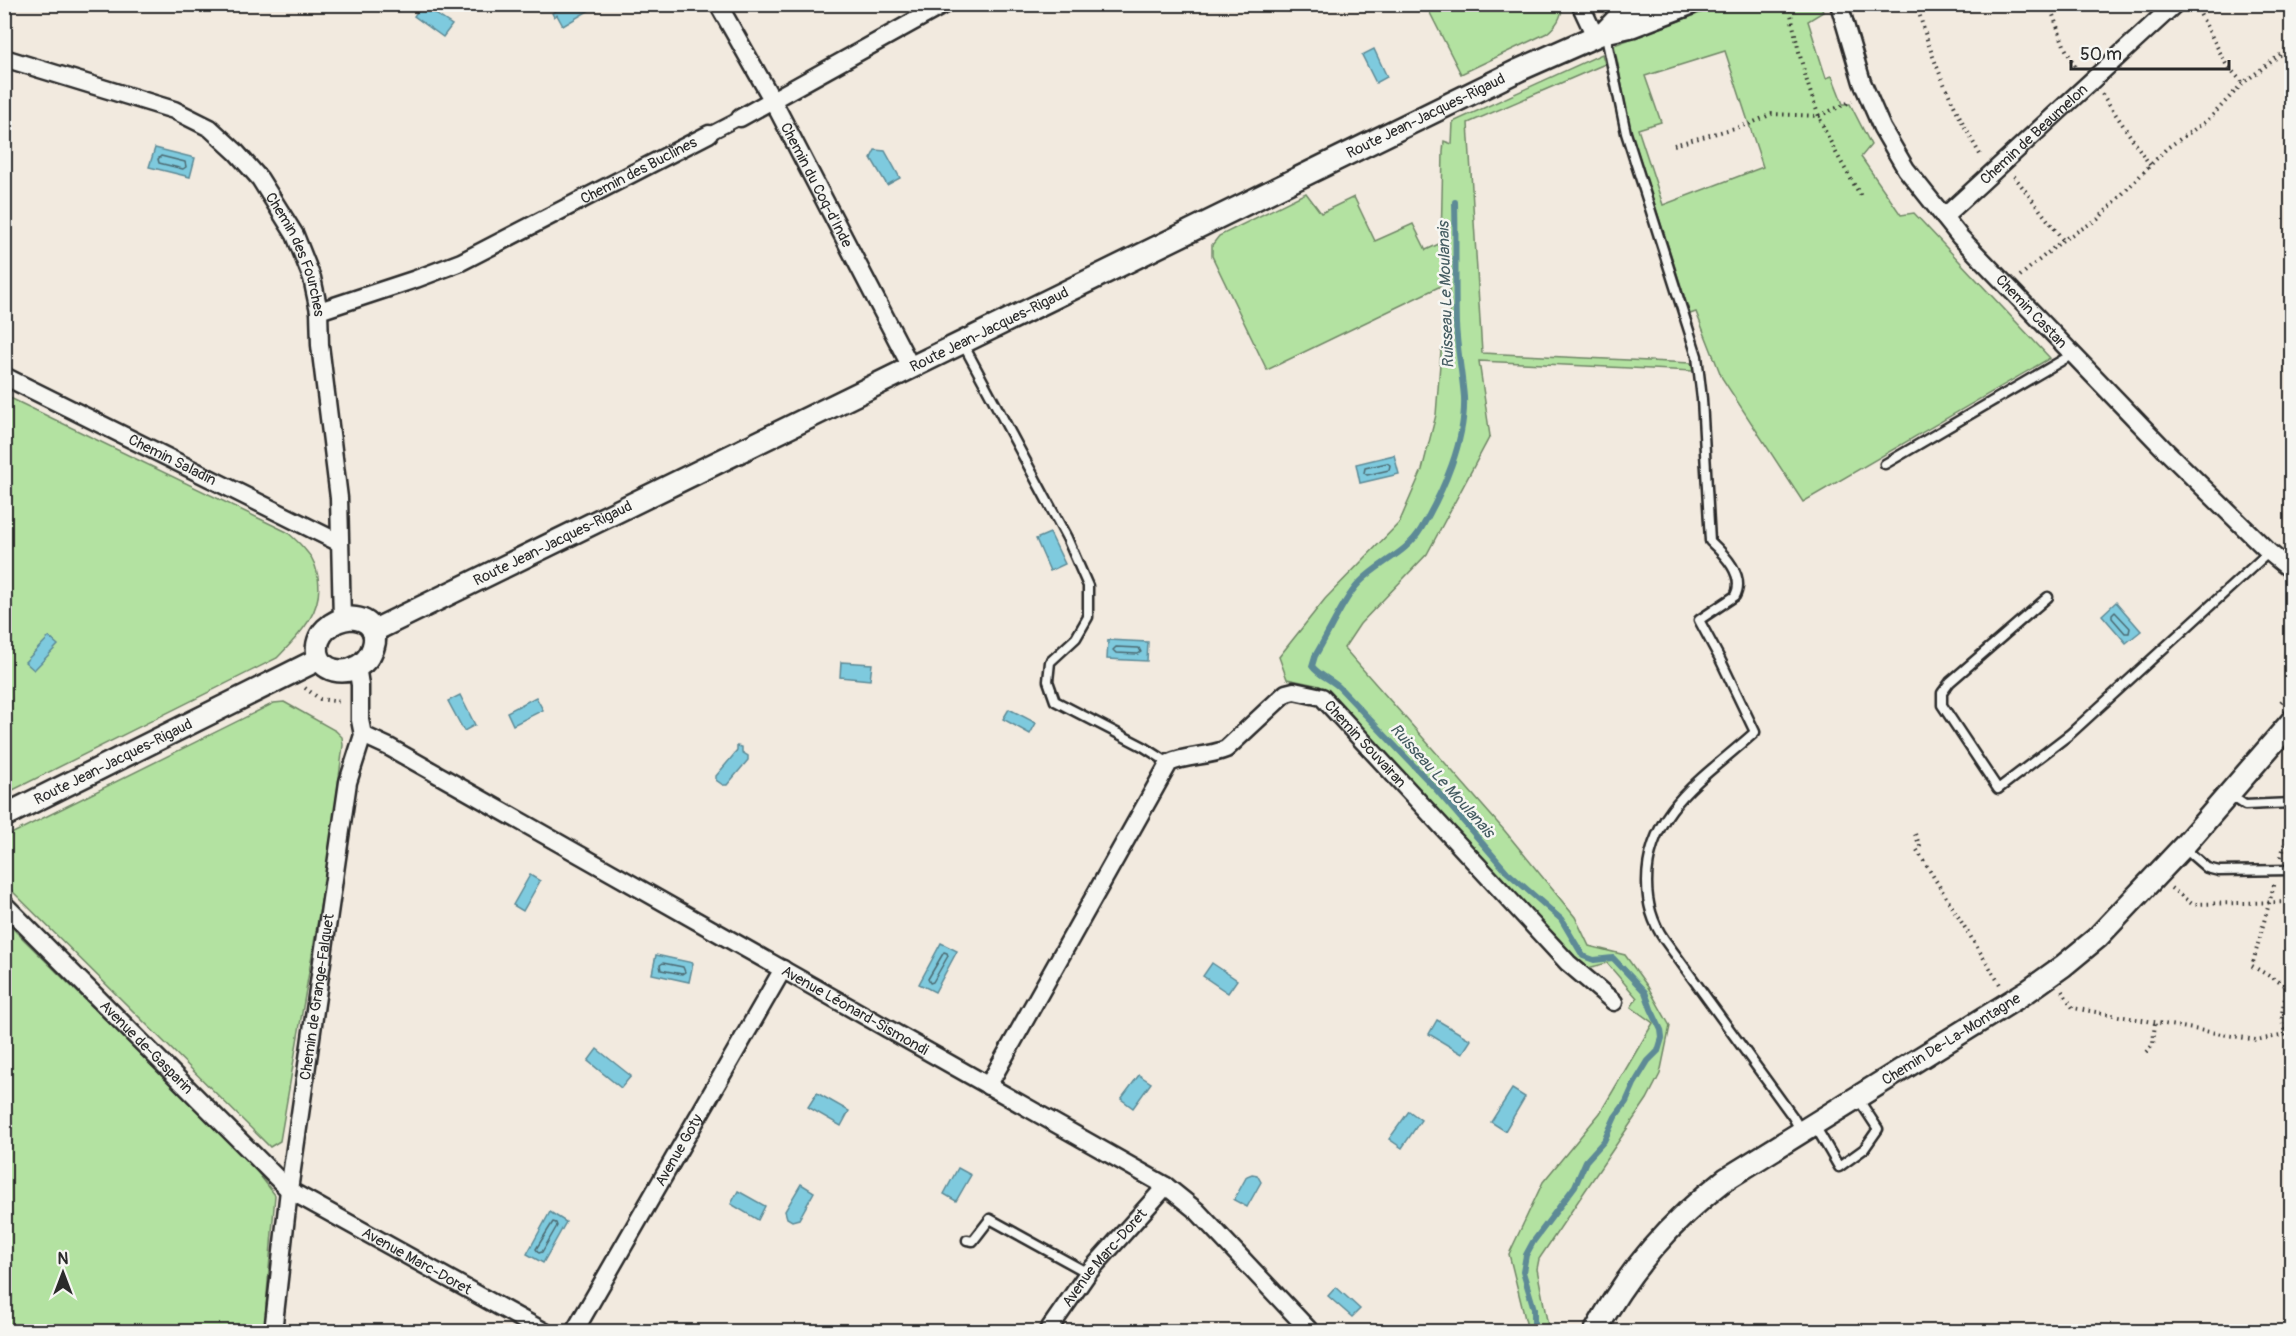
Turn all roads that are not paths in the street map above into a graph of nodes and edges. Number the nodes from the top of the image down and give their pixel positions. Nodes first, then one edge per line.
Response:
1 (718, 4) edge
2 (945, 4) edge
3 (1580, 4) edge
4 (1641, 4) edge
5 (1689, 4) edge
6 (1839, 4) edge
7 (2175, 4) edge
8 (1600, 34) junction
9 (4, 58) edge
10 (773, 101) junction
11 (740, 118) joint
12 (709, 134) joint
13 (1944, 217) junction
14 (319, 311) junction
15 (962, 342) junction
16 (2073, 354) junction
17 (911, 367) junction
18 (4, 376) edge
19 (1885, 464) dead end
20 (338, 542) junction
21 (2269, 552) junction
22 (2292, 571) edge
23 (2048, 597) dead end
24 (342, 619) junction
25 (373, 631) junction
26 (319, 659) junction
27 (357, 666) junction
28 (2283, 716) edge
29 (363, 735) junction
30 (1169, 764) junction
31 (2230, 795) junction
32 (2292, 803) edge
33 (4, 816) edge
34 (2184, 848) junction
35 (2292, 870) edge
36 (4, 904) edge
37 (783, 969) junction
38 (1614, 1002) dead end
39 (988, 1086) junction
40 (1857, 1096) junction
41 (1807, 1127) junction
42 (1166, 1186) junction
43 (289, 1190) junction
44 (967, 1240) dead end
45 (1088, 1273) junction
46 (273, 1332) edge
47 (545, 1332) edge
48 (574, 1332) edge
49 (1047, 1332) edge
50 (1311, 1332) edge
51 (1595, 1332) edge

1 - 10 street, Chemin du Coq-d'Inde
2 - 10 street, Chemin des Buclines
3 - 8 street
4 - 8 street, Route Jean-Jacques-Rigaud
5 - 8 street, Route Jean-Jacques-Rigaud
6 - 13 street, Chemin Castan
7 - 13 street, Chemin de Beaumelon
8 - 15 street, Route Jean-Jacques-Rigaud
8 - 41 lane
9 - 14 street, Chemin des Fourches
10 - 11 street, Chemin des Buclines
10 - 17 street, Chemin du Coq-d'Inde
11 - 12 street, Chemin des Buclines
12 - 14 street, Chemin des Buclines
13 - 16 street, Chemin Castan
14 - 20 street, Chemin des Fourches
15 - 17 street, Route Jean-Jacques-Rigaud
15 - 30 lane
16 - 19 lane
16 - 21 street, Chemin Castan
17 - 25 street, Route Jean-Jacques-Rigaud
18 - 20 street, Chemin Saladin
20 - 24 street, Chemin des Fourches
21 - 22 street, Chemin Castan
21 - 23 lane
24 - 25 street
24 - 26 street
25 - 27 street
26 - 27 street
26 - 33 street, Route Jean-Jacques-Rigaud
27 - 29 street, Chemin de Grange-Falquet
28 - 31 street, Chemin De-La-Montagne
29 - 37 street, Avenue Léonard-Sismondi
29 - 43 street, Chemin de Grange-Falquet
30 - 38 street, Chemin Souvairan
30 - 39 street
31 - 32 lane
31 - 34 street, Chemin De-La-Montagne
34 - 35 lane
34 - 40 street, Chemin De-La-Montagne
36 - 43 street, Avenue de-Gasparin
37 - 39 street, Avenue Léonard-Sismondi
37 - 48 street, Avenue Goty
39 - 42 street, Avenue Léonard-Sismondi
40 - 41 street, Chemin De-La-Montagne
40 - 41 lane
41 - 51 street, Chemin De-La-Montagne
42 - 45 street, Avenue Marc-Doret
42 - 50 street, Avenue Léonard-Sismondi
43 - 46 street, Chemin de Grange-Falquet
43 - 47 street, Avenue Marc-Doret
44 - 45 lane
45 - 49 street, Avenue Marc-Doret

